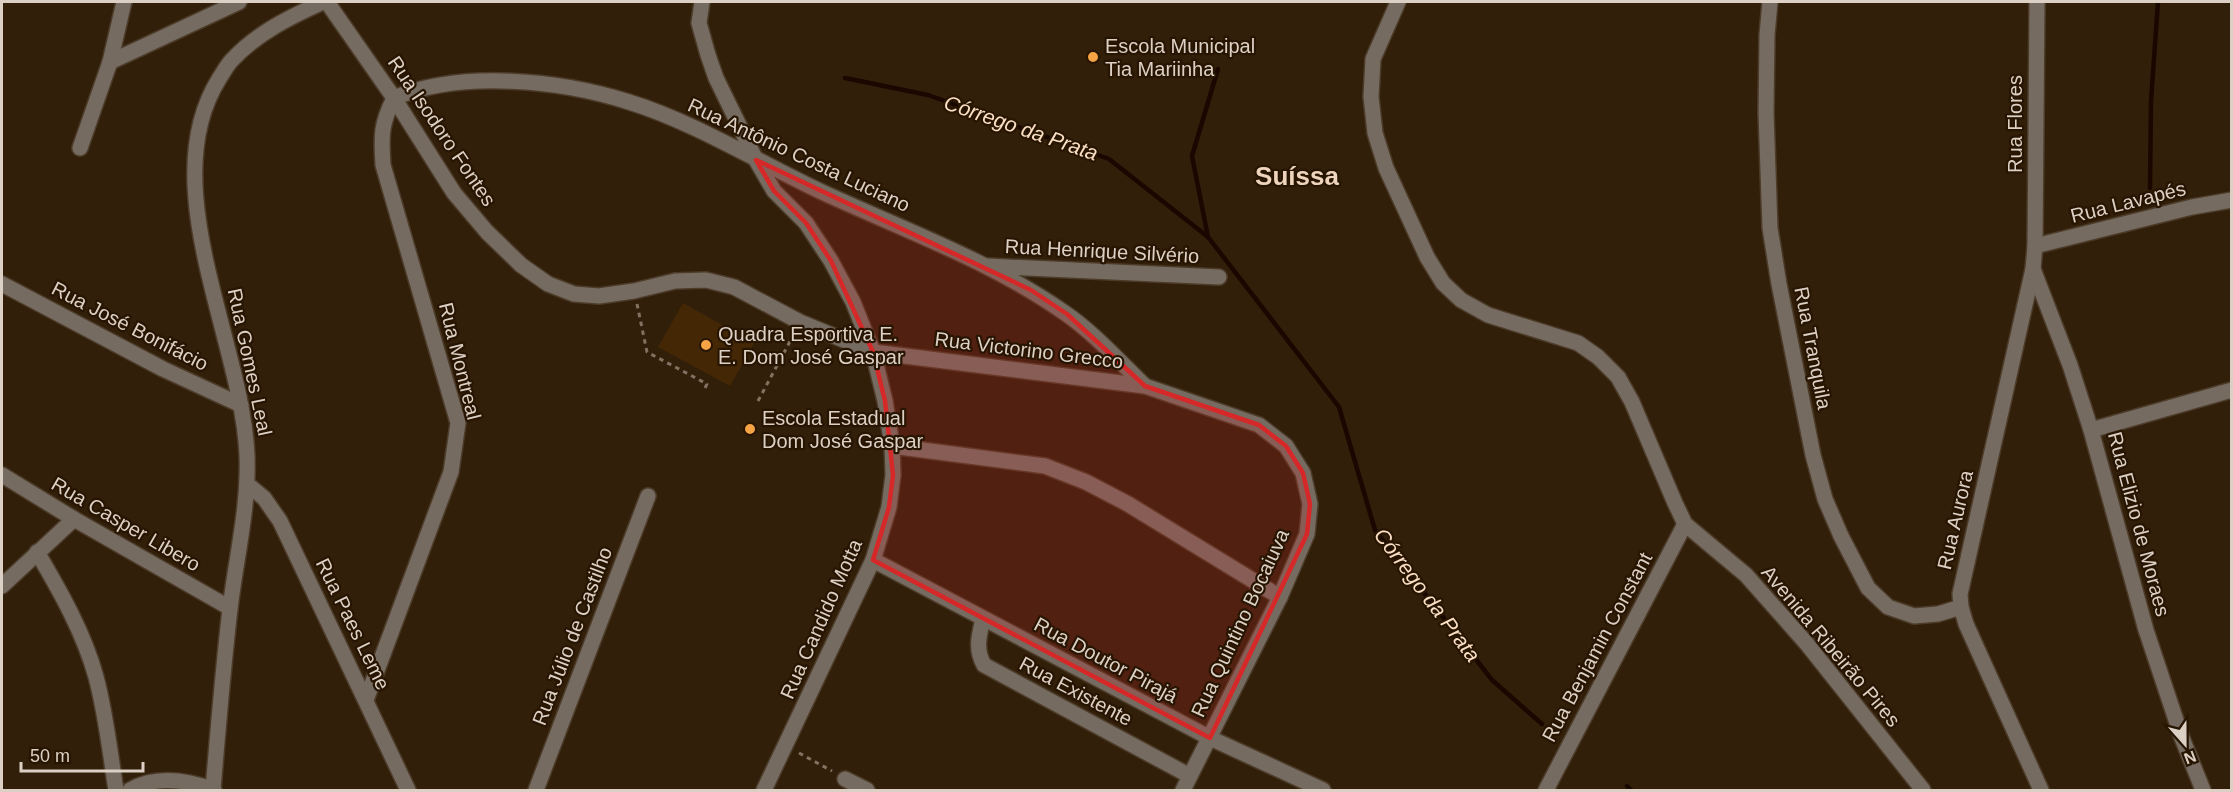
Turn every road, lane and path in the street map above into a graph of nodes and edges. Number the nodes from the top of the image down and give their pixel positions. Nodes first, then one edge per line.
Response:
1 (124, 2) edge
2 (239, 2) edge
3 (325, 2) edge
4 (702, 2) edge
5 (1398, 2) edge
6 (1770, 2) edge
7 (2037, 2) edge
8 (110, 62) junction
9 (394, 98) junction
10 (80, 148) dead end
11 (756, 159) junction
12 (2232, 200) edge
13 (2036, 246) junction
14 (984, 266) junction
15 (2033, 269) junction
16 (1219, 278) dead end
17 (2, 284) edge
18 (634, 291) junction
19 (800, 322) junction
20 (873, 352) junction
21 (1145, 386) junction
22 (2232, 390) edge
23 (703, 392) dead end
24 (758, 401) dead end
25 (241, 405) junction
26 (2091, 430) junction
27 (892, 446) junction
28 (2, 475) edge
29 (247, 484) junction
30 (648, 496) dead end
31 (74, 519) junction
32 (1685, 524) junction
33 (37, 552) junction
34 (873, 560) junction
35 (2, 586) edge
36 (1280, 597) junction
37 (1961, 607) junction
38 (230, 608) junction
39 (983, 619) junction
40 (366, 700) junction
41 (1210, 738) junction
42 (787, 746) junction
43 (1190, 776) junction
44 (845, 778) joint
45 (1917, 788) edge
46 (116, 790) edge
47 (130, 790) edge
48 (213, 790) edge
49 (408, 790) edge
50 (536, 790) edge
51 (764, 790) edge
52 (867, 790) edge
53 (1183, 790) edge
54 (1323, 790) edge
55 (1546, 790) edge
56 (2040, 790) edge
57 (2203, 790) edge

1 - 8 street
2 - 8 street
3 - 9 street, Rua Isodoro Fontes
3 - 25 street, Rua Gomes Leal
4 - 11 street, Rua Candido Motta
5 - 32 street, Avenida Ribeirão Pires
6 - 37 street, Rua Tranquila
7 - 13 street, Rua Flores
8 - 10 street
9 - 11 street, Rua Antônio Costa Luciano
9 - 18 street, Rua Isodoro Fontes
9 - 40 street, Rua Montreal
11 - 14 street, Rua Antônio Costa Luciano
11 - 20 street, Rua Candido Motta
12 - 13 street, Rua Lavapés
13 - 15 street, Rua Aurora
14 - 16 street, Rua Henrique Silvério
14 - 21 street, Rua Antônio Costa Luciano
15 - 26 street, Rua Elizio de Moraes
15 - 37 street, Rua Aurora
17 - 25 street, Rua José Bonifácio
18 - 19 street, Rua Isodoro Fontes
18 - 23 path
19 - 20 street, Rua Isodoro Fontes
19 - 24 path
20 - 21 street, Rua Victorino Grecco
20 - 27 street, Rua Candido Motta
21 - 36 street, Rua Quintino Bocaiuva
22 - 26 street
25 - 29 street, Rua Gomes Leal
26 - 57 street, Rua Elizio de Moraes
27 - 34 street, Rua Candido Motta
27 - 36 street
28 - 31 street, Rua Casper Libero
29 - 38 street, Rua Gomes Leal
29 - 40 street, Rua Paes Leme
30 - 50 street, Rua Júlio de Castilho
31 - 33 street
31 - 38 street, Rua Casper Libero
32 - 45 street, Avenida Ribeirão Pires
32 - 55 street, Rua Benjamin Constant
33 - 35 street
33 - 46 street
34 - 39 street, Rua Doutor Pirajá
34 - 42 street, Rua Candido Motta
36 - 41 street, Rua Quintino Bocaiuva
37 - 56 street, Rua Aurora
38 - 48 street, Rua Gomes Leal
39 - 41 street, Rua Doutor Pirajá
39 - 43 street, Rua Existente
40 - 49 street, Rua Paes Leme
41 - 43 street, Rua Quintino Bocaiuva
41 - 54 street, Rua Doutor Pirajá
42 - 44 path
42 - 51 street, Rua Candido Motta
43 - 53 street, Rua Quintino Bocaiuva
44 - 52 street
47 - 48 street

